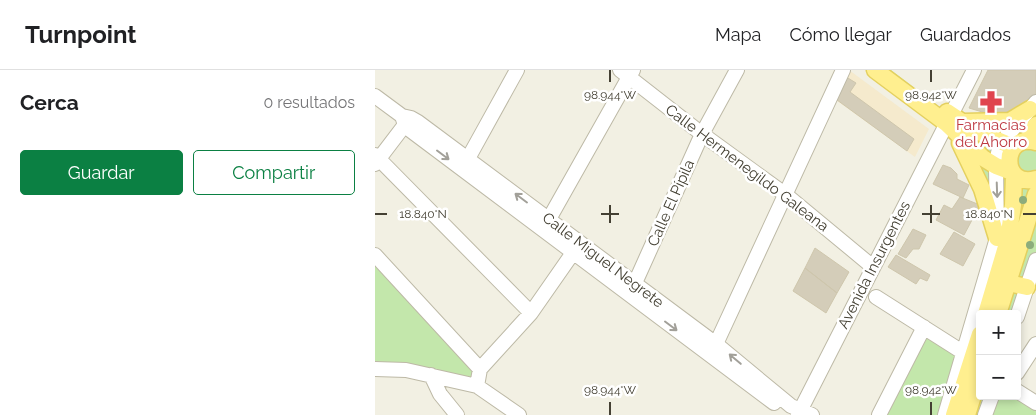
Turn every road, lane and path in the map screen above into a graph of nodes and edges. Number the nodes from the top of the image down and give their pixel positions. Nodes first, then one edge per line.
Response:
1 (517, 70) edge
2 (737, 70) edge
3 (843, 70) edge
4 (875, 70) edge
5 (891, 70) edge
6 (974, 70) edge
7 (627, 72) edge
8 (375, 96) edge
9 (1033, 106) edge
10 (406, 120) junction
11 (952, 122) junction
12 (1036, 125) edge
13 (702, 134) junction
14 (1020, 143) edge
15 (376, 160) edge
16 (465, 163) junction
17 (996, 166) junction
18 (1013, 173) junction
19 (1036, 179) edge
20 (1036, 194) edge
21 (785, 195) junction
22 (549, 220) junction
23 (997, 238) junction
24 (576, 248) junction
25 (375, 255) edge
26 (1036, 260) edge
27 (873, 267) junction
28 (635, 283) junction
29 (1008, 283) junction
30 (1027, 287) junction
31 (876, 297) dead end
32 (987, 310) edge
33 (999, 310) edge
34 (1019, 310) edge
35 (531, 313) junction
36 (924, 327) junction
37 (716, 344) junction
38 (1036, 344) edge
39 (976, 347) edge
40 (964, 352) junction
41 (1021, 367) edge
42 (479, 369) junction
43 (375, 370) edge
44 (431, 375) junction
45 (477, 386) junction
46 (976, 386) edge
47 (1021, 394) edge
48 (991, 400) edge
49 (1036, 403) edge
50 (800, 414) edge
51 (457, 415) edge
52 (519, 415) edge
53 (879, 415) edge
54 (945, 415) edge
55 (955, 415) edge
56 (967, 415) edge
57 (985, 415) edge

1 - 16 street
2 - 13 street, Calle El Pípila
3 - 21 street
4 - 11 main road
5 - 11 main road
6 - 11 street, Avenida Insurgentes
7 - 13 street, Calle Hermenegildo Galeana
7 - 22 street
8 - 10 street, Calle Miguel Negrete
9 - 11 main road
9 - 14 street
10 - 15 street
10 - 16 street, Calle Miguel Negrete
11 - 14 main road
11 - 17 main road
11 - 23 main road
11 - 27 street, Avenida Insurgentes
12 - 14 main road
13 - 21 street, Calle Hermenegildo Galeana
13 - 28 street, Calle El Pípila
14 - 17 street
14 - 18 main road
15 - 35 street
22 -> 16 street, Calle Miguel Negrete
16 - 24 street, Calle Miguel Negrete
17 - 18 main road
17 -> 23 street
18 - 19 main road
18 - 32 main road
20 - 29 main road
21 - 27 street, Calle Hermenegildo Galeana
21 - 37 street
22 - 24 street, Calle Miguel Negrete
23 - 40 street
24 - 28 street, Calle Miguel Negrete
24 - 35 street
24 -> 50 street, Calle Miguel Negrete
25 - 42 street
26 - 30 street
27 - 50 street, Avenida Insurgentes
28 - 37 street, Calle Miguel Negrete
29 - 30 main road
29 - 33 main road
30 - 34 street
31 - 36 street
35 - 42 street
36 - 40 street
36 - 53 street
50 -> 37 street, Calle Miguel Negrete
38 - 41 street
39 - 55 main road
40 - 54 street
42 - 45 street
43 - 44 street
44 - 45 street
44 - 51 street
45 - 52 street
46 - 56 main road
47 - 49 street
48 - 57 street

